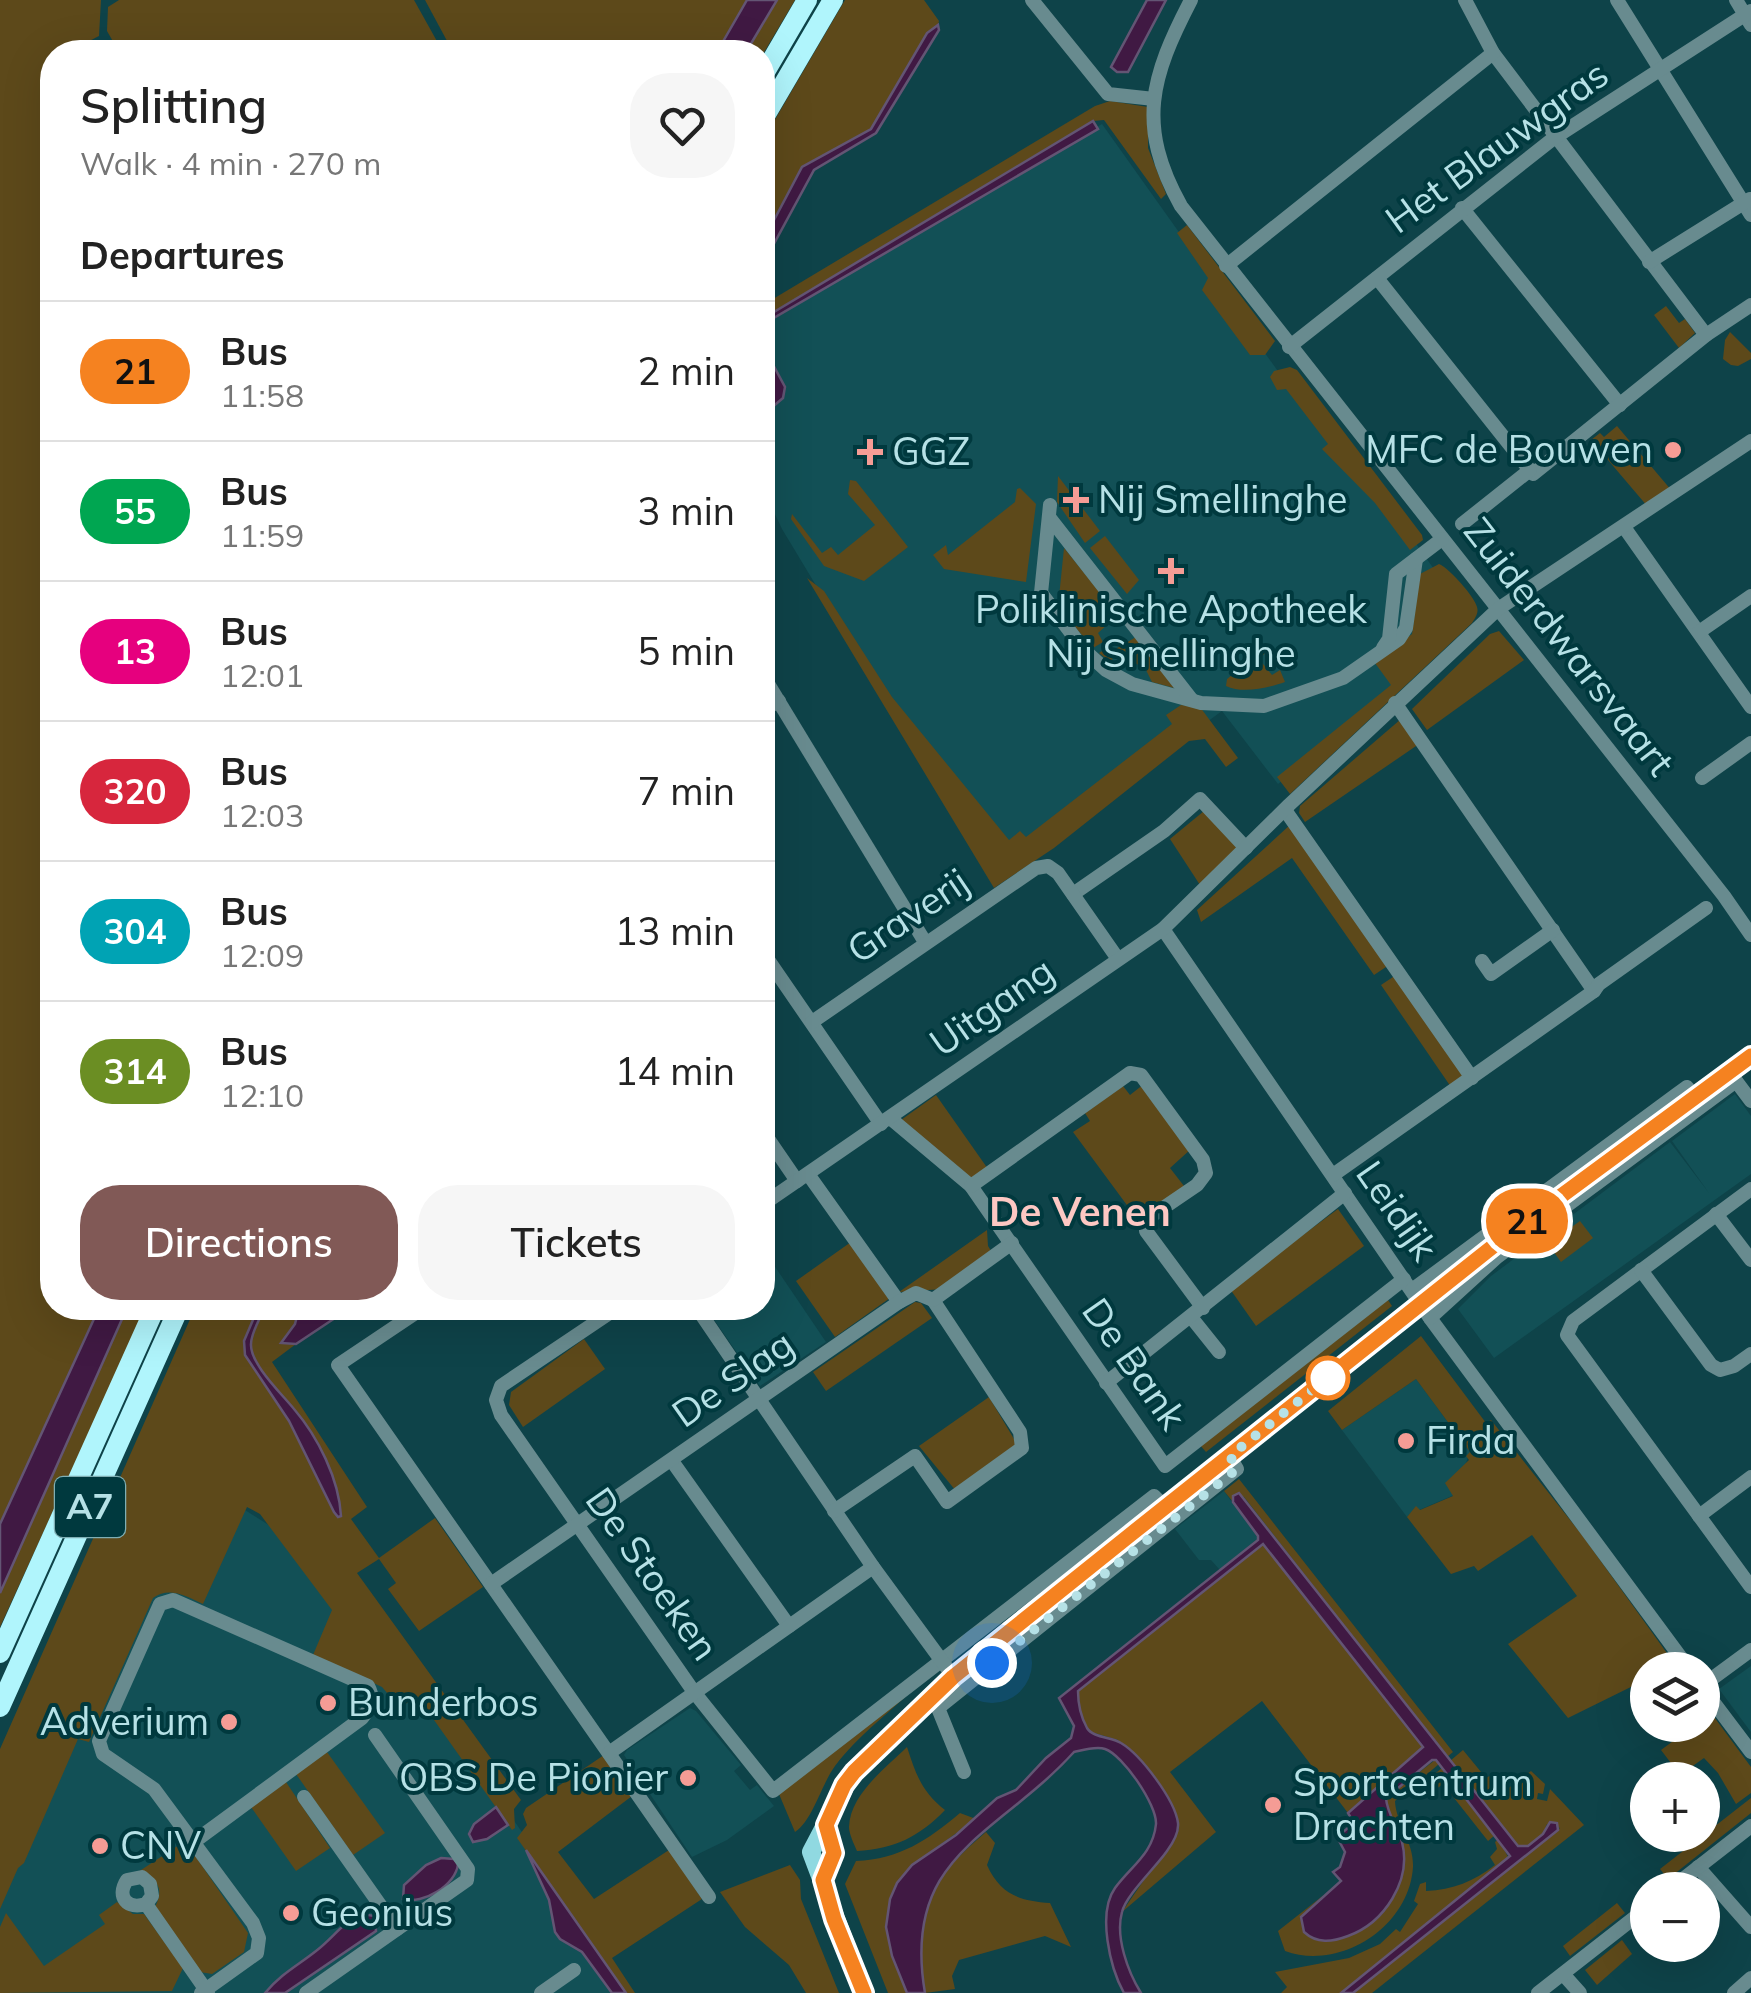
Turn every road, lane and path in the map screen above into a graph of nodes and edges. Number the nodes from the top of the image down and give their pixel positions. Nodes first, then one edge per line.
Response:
1 (807, 0) edge
2 (833, 0) edge
3 (1032, 0) edge
4 (1191, 0) edge
5 (1466, 0) edge
6 (1617, 0) edge
7 (1736, 0) edge
8 (1749, 17) edge
9 (1493, 53) junction
10 (775, 55) edge
11 (1660, 70) junction
12 (1154, 99) junction
13 (775, 100) edge
14 (1554, 138) junction
15 (1748, 206) edge
16 (1462, 208) junction
17 (1649, 262) junction
18 (1226, 266) junction
19 (1377, 278) junction
20 (1751, 306) edge
21 (1706, 335) junction
22 (1290, 348) junction
23 (1620, 405) junction
24 (1751, 440) edge
25 (1531, 472) junction
26 (1462, 524) dead end
27 (1624, 527) junction
28 (1442, 539) junction
29 (1411, 568) junction
30 (1751, 596) edge
31 (1498, 610) junction
32 (1699, 632) junction
33 (1382, 650) junction
34 (775, 696) edge
35 (1193, 700) junction
36 (778, 701) junction
37 (775, 703) edge
38 (1396, 703) junction
39 (1751, 707) edge
40 (1751, 743) edge
41 (1702, 778) dead end
42 (1285, 810) junction
43 (1246, 848) junction
44 (1073, 894) junction
45 (1706, 908) dead end
46 (1163, 929) junction
47 (1553, 930) junction
48 (1751, 935) edge
49 (925, 942) junction
50 (1118, 960) junction
51 (1482, 961) dead end
52 (775, 971) edge
53 (1594, 991) junction
54 (812, 1022) junction
55 (1751, 1056) edge
56 (1732, 1077) junction
57 (1472, 1078) junction
58 (1751, 1101) edge
59 (886, 1121) junction
60 (775, 1146) edge
61 (1333, 1175) junction
62 (802, 1178) junction
63 (971, 1186) junction
64 (1751, 1189) edge
65 (1346, 1193) junction
66 (775, 1196) edge
67 (1716, 1214) junction
68 (1012, 1243) junction
69 (1751, 1260) edge
70 (1641, 1270) junction
71 (1417, 1297) junction
72 (933, 1300) junction
73 (899, 1302) junction
74 (1197, 1313) junction
75 (150, 1320) edge
76 (174, 1320) edge
77 (405, 1320) edge
78 (598, 1320) edge
79 (704, 1320) edge
80 (1219, 1352) dead end
81 (1751, 1354) edge
82 (1106, 1384) junction
83 (760, 1401) junction
84 (1230, 1456) junction
85 (672, 1461) junction
86 (1751, 1477) edge
87 (834, 1510) junction
88 (1699, 1516) junction
89 (578, 1525) junction
90 (873, 1567) junction
91 (491, 1584) junction
92 (1751, 1587) edge
93 (789, 1626) junction
94 (1751, 1650) edge
95 (1677, 1652) edge
96 (0, 1653) edge
97 (1720, 1673) edge
98 (952, 1676) junction
99 (694, 1692) junction
100 (0, 1707) edge
101 (1720, 1711) edge
102 (375, 1735) dead end
103 (607, 1750) junction
104 (1751, 1752) edge
105 (964, 1772) dead end
106 (304, 1797) dead end
107 (1751, 1826) edge
108 (194, 1840) junction
109 (1698, 1867) junction
110 (1692, 1872) edge
111 (709, 1898) dead end
112 (146, 1904) dead end
113 (1630, 1921) edge
114 (1751, 1927) edge
115 (397, 1929) junction
116 (574, 1970) dead end
117 (1563, 1974) junction
118 (1751, 1978) edge
119 (205, 1992) edge
120 (306, 1993) edge
121 (541, 1993) edge
122 (864, 1993) edge
123 (1538, 1993) edge
124 (1580, 1993) edge
125 (1734, 1993) edge

1 - 10 highway
2 - 13 highway
3 - 12 street
4 - 12 street, Zuiderdwarsvaart
5 - 9 street
6 - 11 street
7 - 8 street
8 - 11 street, Het Blauwgras
9 - 14 street
9 - 18 street
11 - 14 street, Het Blauwgras
11 - 15 street
12 - 18 street, Zuiderdwarsvaart
14 - 16 street, Het Blauwgras
14 - 17 street
15 - 17 street
16 - 19 street, Het Blauwgras
16 - 23 street
17 - 21 street
18 - 22 street, Zuiderdwarsvaart
19 - 22 street, Het Blauwgras
19 - 25 street
20 - 21 street
21 - 23 street
22 - 28 street, Zuiderdwarsvaart
23 - 25 street
24 - 27 street, Uitgang
25 - 26 street
27 - 31 street, Uitgang
27 - 32 street
28 - 29 street
28 - 31 street, Zuiderdwarsvaart
29 - 33 street
29 - 33 street
30 - 32 street
31 - 38 street, Uitgang
31 - 48 street, Zuiderdwarsvaart
32 - 39 street
33 - 35 street
34 - 36 street
35 - 35 street
36 - 37 street
36 - 49 street
38 - 42 street, Uitgang
38 - 47 street
40 - 41 street
42 - 43 street, Uitgang
42 - 57 street
43 - 44 street
43 - 46 street, Uitgang
44 - 49 street, Graverij
44 - 50 street, Graverij
45 - 53 street
46 - 50 street, Uitgang
46 - 61 street, Leidijk
47 - 51 street
47 - 53 street
49 - 54 street, Graverij
50 - 59 street, Uitgang
52 - 54 street
53 - 57 street
54 - 59 street
55 - 56 main road
56 - 58 street
56 - 71 street
56 - 71 main road
57 - 61 street
59 - 62 street, Uitgang
59 - 63 street, De Bank
60 - 62 street
61 - 65 street, Leidijk
62 - 66 street, Uitgang
62 - 73 street
63 - 68 street, De Bank
63 - 74 street
64 - 67 street
65 - 71 street, Leidijk
65 - 74 street
67 - 69 street
67 - 70 street
68 - 72 street
68 - 82 street, De Bank
70 - 81 street
70 - 88 street
71 - 82 street, De Bank
71 - 84 main road
71 - 95 street, Leidijk
72 - 73 street
72 - 87 street
73 - 83 street, De Slag
74 - 80 street
74 - 82 street
75 - 96 highway, A7
76 - 100 highway, A7
77 - 91 street
78 - 89 street, De Stoeken
79 - 83 street
83 - 85 street, De Slag
83 - 87 street
84 - 98 main road
84 - 98 street
85 - 89 street, De Slag
85 - 93 street
86 - 88 street
87 - 90 street
88 - 92 street
89 - 91 street, De Slag
89 - 99 street, De Stoeken
90 - 93 street
90 - 98 street
91 - 103 street
93 - 99 street
94 - 97 street
98 - 99 street, De Stoeken
98 - 105 street
98 - 122 main road
99 - 103 street
101 - 104 street
102 - 115 street
103 - 111 street
106 - 115 street
107 - 109 street
108 - 108 street
108 - 119 street
109 - 110 street
109 - 114 street
112 - 119 street
113 - 117 street
115 - 120 street
116 - 121 street
117 - 123 street
117 - 124 street
118 - 125 street

